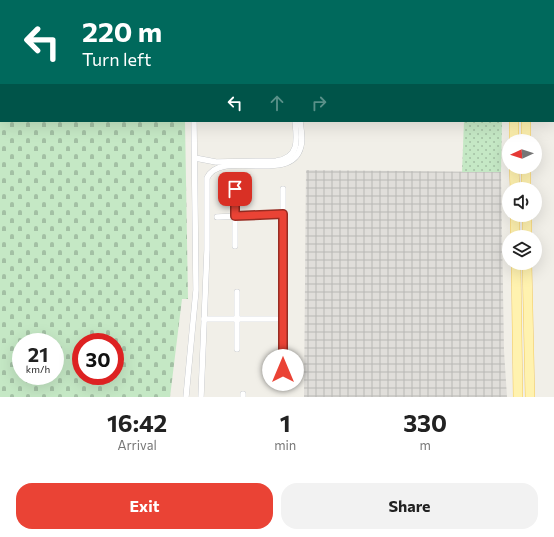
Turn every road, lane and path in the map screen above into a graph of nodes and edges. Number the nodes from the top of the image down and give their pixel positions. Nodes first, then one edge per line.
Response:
1 (194, 122) edge
2 (295, 122) edge
3 (300, 122) edge
4 (514, 122) edge
5 (526, 122) edge
6 (514, 134) edge
7 (526, 134) edge
8 (195, 158) junction
9 (212, 161) junction
10 (213, 170) junction
11 (235, 189) dead end
12 (283, 189) dead end
13 (283, 214) junction
14 (235, 216) junction
15 (217, 217) dead end
16 (235, 246) dead end
17 (516, 270) edge
18 (527, 270) edge
19 (237, 292) dead end
20 (204, 319) junction
21 (237, 319) junction
22 (283, 319) junction
23 (237, 349) dead end
24 (283, 370) dead end
25 (186, 397) edge
26 (201, 397) edge
27 (518, 397) edge
28 (530, 397) edge

1 - 8 street
2 - 9 street
3 - 10 street
4 - 6 main road
5 - 7 main road
8 - 9 street
8 - 25 street
9 - 10 street
10 - 20 street
11 - 14 street
12 - 13 street
13 - 14 street
13 - 22 street
14 - 15 street
14 - 16 street
17 - 27 main road
18 - 28 main road
19 - 21 street
20 - 21 street
20 - 26 street
21 - 22 street
21 - 23 street
22 - 24 street

